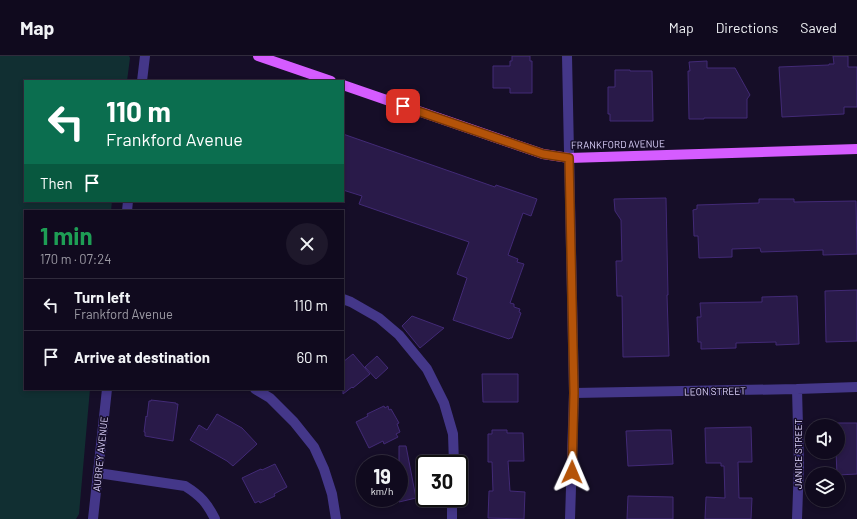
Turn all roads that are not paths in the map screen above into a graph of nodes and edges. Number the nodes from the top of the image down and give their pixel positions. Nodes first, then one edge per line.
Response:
1 (145, 56) edge
2 (258, 56) edge
3 (567, 56) edge
4 (142, 80) edge
5 (328, 80) edge
6 (344, 85) edge
7 (857, 149) edge
8 (569, 158) junction
9 (344, 299) edge
10 (857, 387) edge
11 (797, 389) junction
12 (107, 390) edge
13 (257, 390) edge
14 (574, 393) junction
15 (454, 455) edge
16 (98, 473) junction
17 (452, 507) edge
18 (93, 519) edge
19 (215, 519) edge
20 (336, 519) edge
21 (452, 519) edge
22 (570, 519) edge
23 (797, 519) edge

1 - 4 street
2 - 5 main road
3 - 8 street
6 - 8 main road, FRANKFORD AVENUE
7 - 8 main road, FRANKFORD AVENUE
8 - 14 street
9 - 15 street
10 - 11 street, LEON STREET
11 - 14 street, LEON STREET
11 - 23 street, JANICE STREET
12 - 16 street, AUBREY AVENUE
13 - 20 street
14 - 22 street
16 - 18 street, AUBREY AVENUE
16 - 19 street
17 - 21 street

